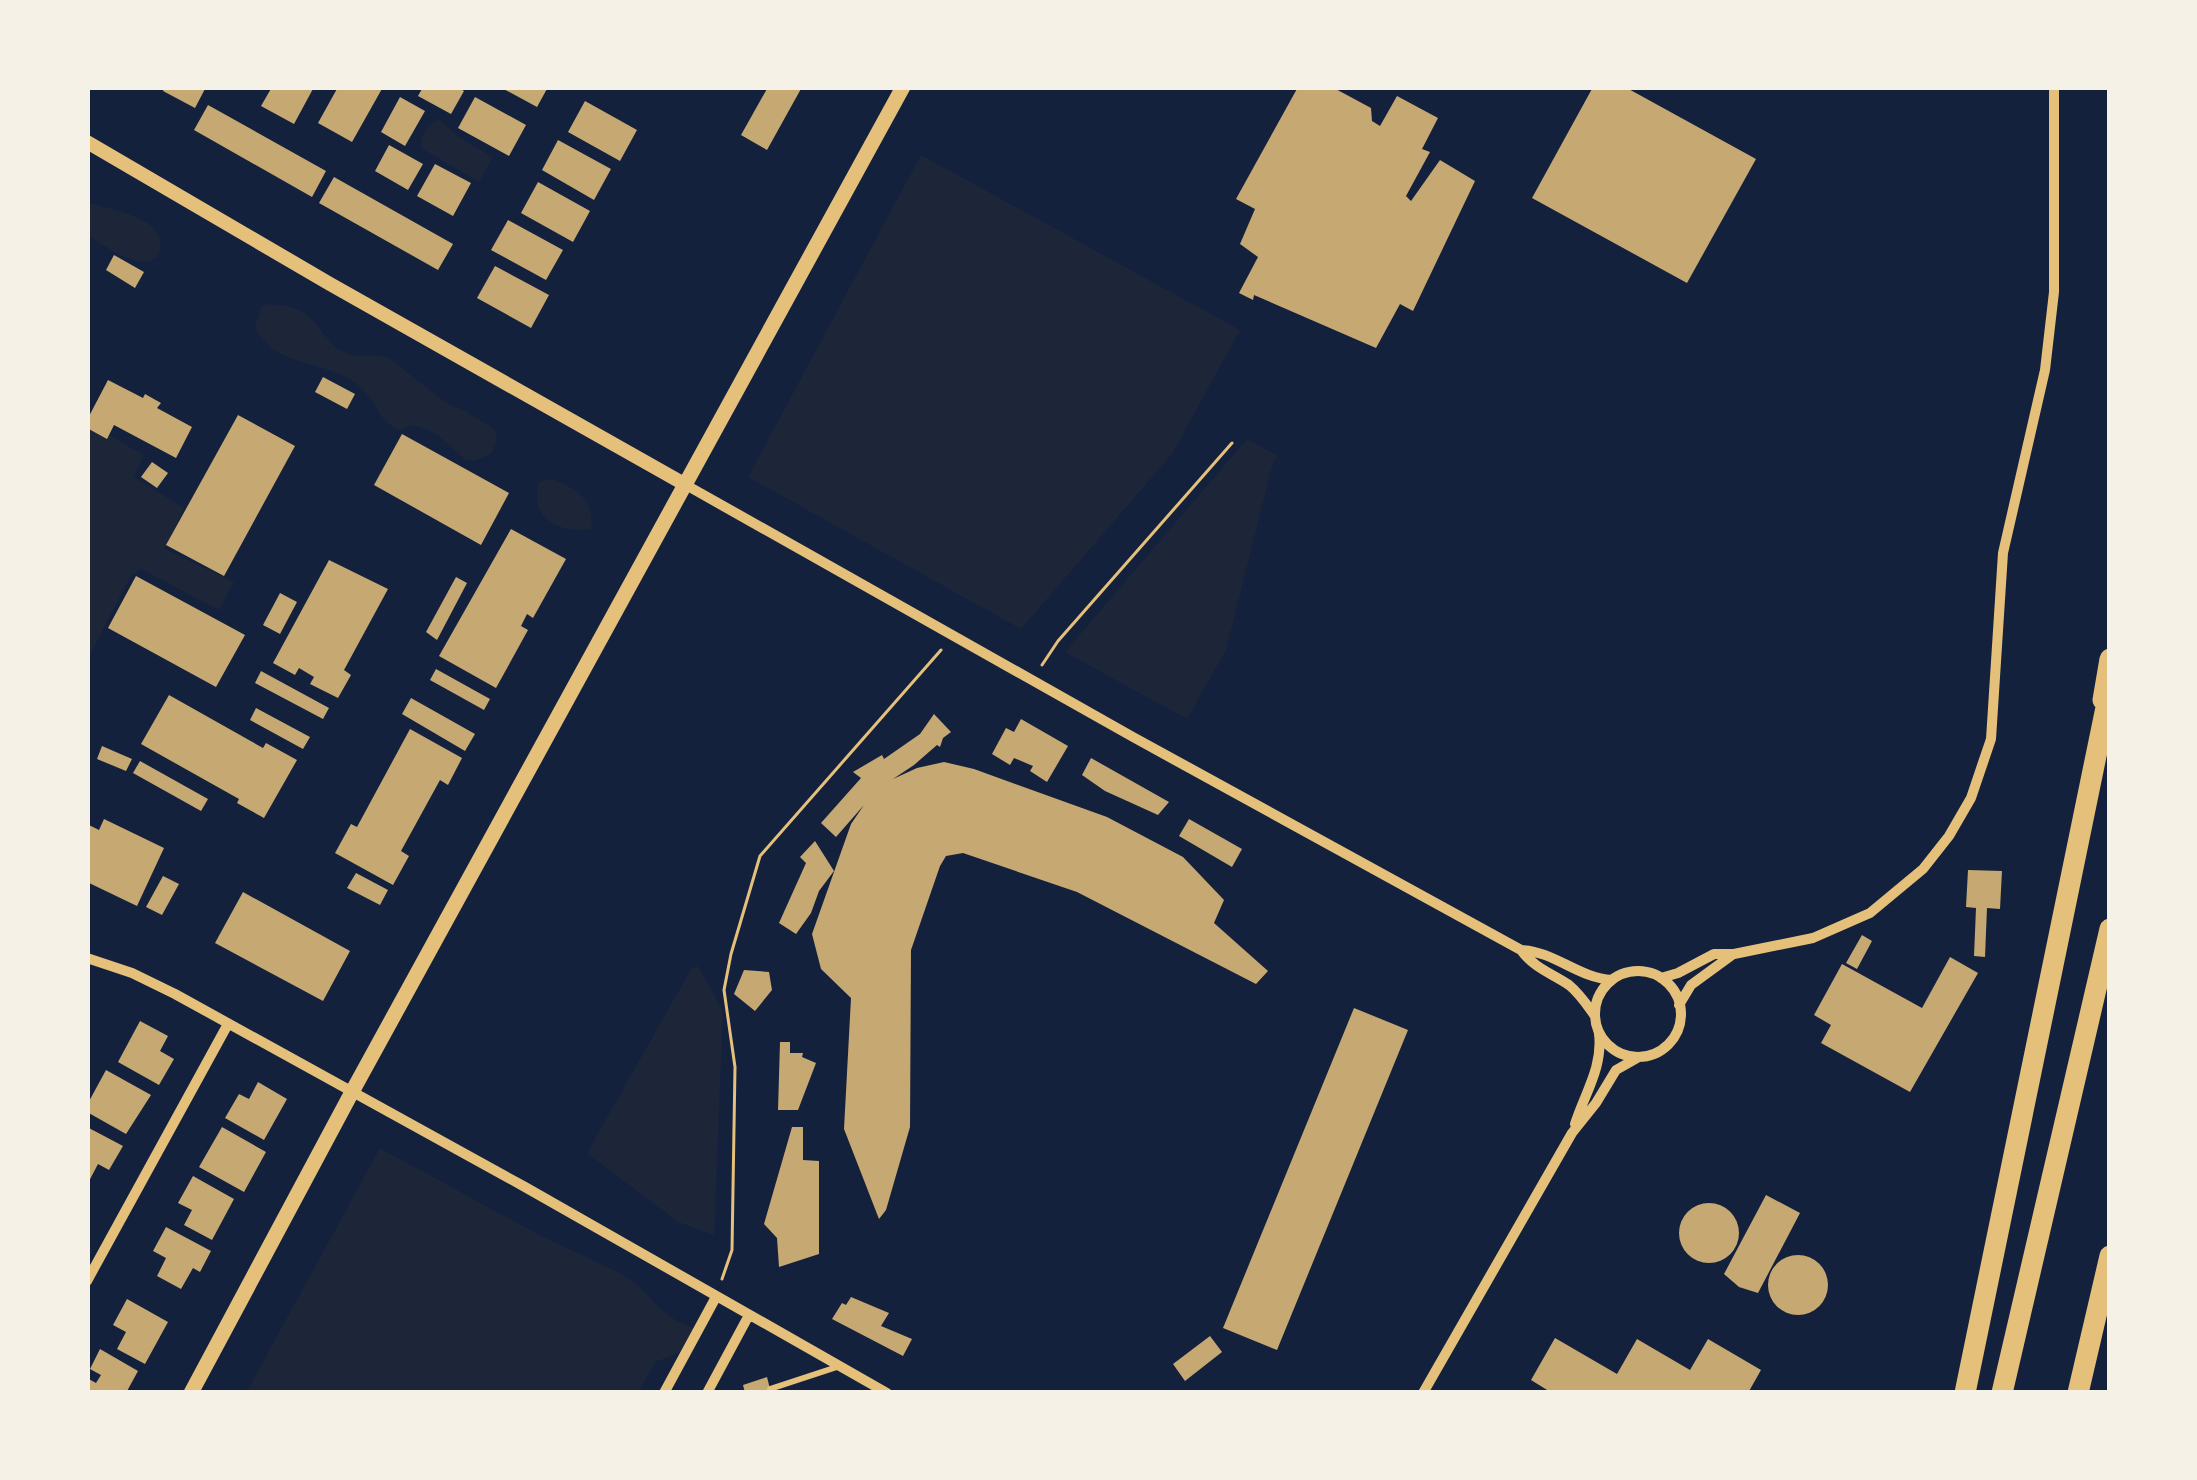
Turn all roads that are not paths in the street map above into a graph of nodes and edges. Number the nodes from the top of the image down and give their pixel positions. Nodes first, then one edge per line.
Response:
1 (903, 87) edge
2 (2054, 87) edge
3 (87, 142) edge
4 (686, 485) junction
5 (2110, 659) edge
6 (2110, 688) edge
7 (2091, 769) junction
8 (2110, 929) edge
9 (1521, 950) junction
10 (1734, 954) junction
11 (87, 958) edge
12 (1661, 978) junction
13 (1612, 980) junction
14 (1679, 1005) junction
15 (1595, 1016) junction
16 (228, 1024) junction
17 (1598, 1031) junction
18 (1639, 1057) junction
19 (352, 1092) junction
20 (1572, 1133) junction
21 (2110, 1256) edge
22 (87, 1281) edge
23 (716, 1297) junction
24 (749, 1315) junction
25 (840, 1366) junction
26 (770, 1389) dead end
27 (191, 1393) edge
28 (664, 1393) edge
29 (707, 1393) edge
30 (887, 1393) edge
31 (1423, 1393) edge
32 (1965, 1393) edge
33 (2002, 1393) edge
34 (2078, 1393) edge

1 - 4 main road
2 - 10 street
3 - 4 street
4 - 9 street
4 - 19 main road
5 - 7 highway
6 - 7 highway
7 - 32 highway
8 - 33 highway
9 - 13 street
9 - 15 street
10 - 12 street
10 - 14 street
11 - 16 street
12 - 13 street
12 - 14 street
13 - 15 street
14 - 18 street
15 - 17 street
16 - 19 street
16 - 22 street
17 - 18 street
17 - 20 street
18 - 20 street
19 - 23 street
19 - 27 main road
20 - 31 street
21 - 34 highway
23 - 24 street
23 - 28 street
24 - 25 street
24 - 29 street
25 - 26 lane
25 - 30 street

